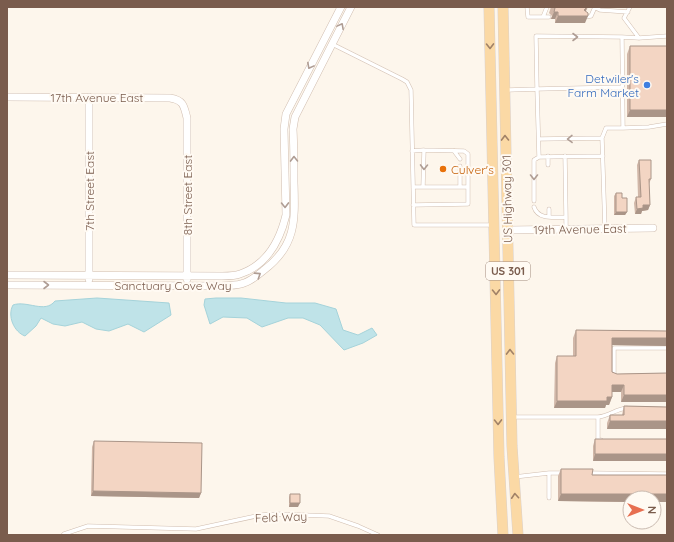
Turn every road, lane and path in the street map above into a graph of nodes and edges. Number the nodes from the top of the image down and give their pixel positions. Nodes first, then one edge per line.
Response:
1 (341, 7) edge
2 (351, 7) edge
3 (489, 7) edge
4 (503, 7) edge
5 (527, 7) edge
6 (547, 7) edge
7 (594, 7) edge
8 (630, 7) edge
9 (628, 12) junction
10 (543, 17) junction
11 (549, 17) dead end
12 (585, 17) edge
13 (667, 36) edge
14 (622, 37) junction
15 (639, 38) junction
16 (332, 44) junction
17 (622, 87) junction
18 (537, 89) junction
19 (504, 90) junction
20 (7, 97) edge
21 (89, 97) junction
22 (184, 105) joint
23 (667, 124) edge
24 (623, 128) junction
25 (602, 138) junction
26 (538, 139) junction
27 (424, 150) junction
28 (412, 151) junction
29 (454, 151) junction
30 (539, 156) junction
31 (548, 156) junction
32 (565, 156) junction
33 (603, 156) junction
34 (460, 159) dead end
35 (548, 165) dead end
36 (460, 166) dead end
37 (493, 178) junction
38 (413, 187) junction
39 (424, 187) junction
40 (460, 187) junction
41 (468, 187) junction
42 (534, 201) dead end
43 (413, 205) junction
44 (534, 207) dead end
45 (549, 208) dead end
46 (549, 217) junction
47 (566, 217) junction
48 (494, 225) junction
49 (653, 228) dead end
50 (566, 229) junction
51 (605, 229) junction
52 (507, 230) junction
53 (7, 275) edge
54 (89, 276) junction
55 (187, 276) junction
56 (7, 285) edge
57 (89, 285) junction
58 (187, 285) junction
59 (509, 294) junction
60 (496, 336) junction
61 (667, 348) edge
62 (622, 378) edge
63 (629, 408) edge
64 (511, 417) junction
65 (598, 417) junction
66 (606, 440) edge
67 (549, 473) junction
68 (569, 473) edge
69 (584, 473) edge
70 (667, 474) edge
71 (513, 477) junction
72 (549, 498) dead end
73 (64, 535) edge
74 (378, 535) edge
75 (503, 535) edge
76 (518, 535) edge

1 -> 55 street, Sanctuary Cove Way
16 -> 2 street, Sanctuary Cove Way
3 -> 37 main road, US 301
4 - 19 main road, US Highway 301 / US 301
5 - 10 lane
6 - 10 lane
7 - 9 lane
7 - 12 lane
8 - 9 lane
9 - 15 lane
10 - 11 lane
13 - 15 lane
14 - 15 lane
14 - 17 lane
18 -> 14 lane
16 - 28 lane
58 -> 16 street, Sanctuary Cove Way
17 - 18 lane
17 - 24 lane
18 - 19 lane
18 - 26 lane
52 -> 19 main road, US Highway 301 / US 301
20 - 21 street, 17th Avenue East
21 - 22 street, 17th Avenue East
21 - 54 street, 7th Street East
22 - 55 street, 8th Street East
23 - 24 lane
24 - 25 lane
25 -> 26 lane
25 - 33 lane
26 - 30 lane
27 - 28 lane
27 - 29 lane
27 -> 39 lane
28 - 38 lane
29 - 34 lane
29 - 41 lane
30 - 31 lane
30 -> 42 lane
31 - 32 lane
31 - 35 lane
32 - 33 lane
32 - 47 lane
33 - 51 lane
36 - 40 lane
37 - 48 main road, US 301
37 - 52 main road
38 - 39 lane
38 - 43 lane
39 - 40 lane
40 - 41 lane
41 - 43 lane
43 - 48 lane
44 - 46 lane
45 - 46 lane
46 - 47 lane
47 - 50 lane
48 - 59 main road
48 -> 60 main road, US 301
49 - 51 street, 19th Avenue East
50 - 51 street, 19th Avenue East
50 - 52 street, 19th Avenue East
52 - 59 main road, US Highway 301 / US 301
53 - 54 street, Sanctuary Cove Way
54 - 55 street, Sanctuary Cove Way
54 - 57 street, 7th Street East
55 - 58 street, 8th Street East
56 -> 57 street, Sanctuary Cove Way
57 - 58 street, Sanctuary Cove Way
64 -> 59 main road, US Highway 301 / US 301
60 - 64 main road
60 -> 75 main road, US 301
61 - 62 lane
63 - 65 lane
64 - 65 lane
64 - 71 main road, US Highway 301 / US 301
65 - 66 lane
67 - 68 lane
67 - 71 lane
67 - 72 lane
69 - 70 lane
76 -> 71 main road, US Highway 301 / US 301
73 - 74 lane, Feld Way

